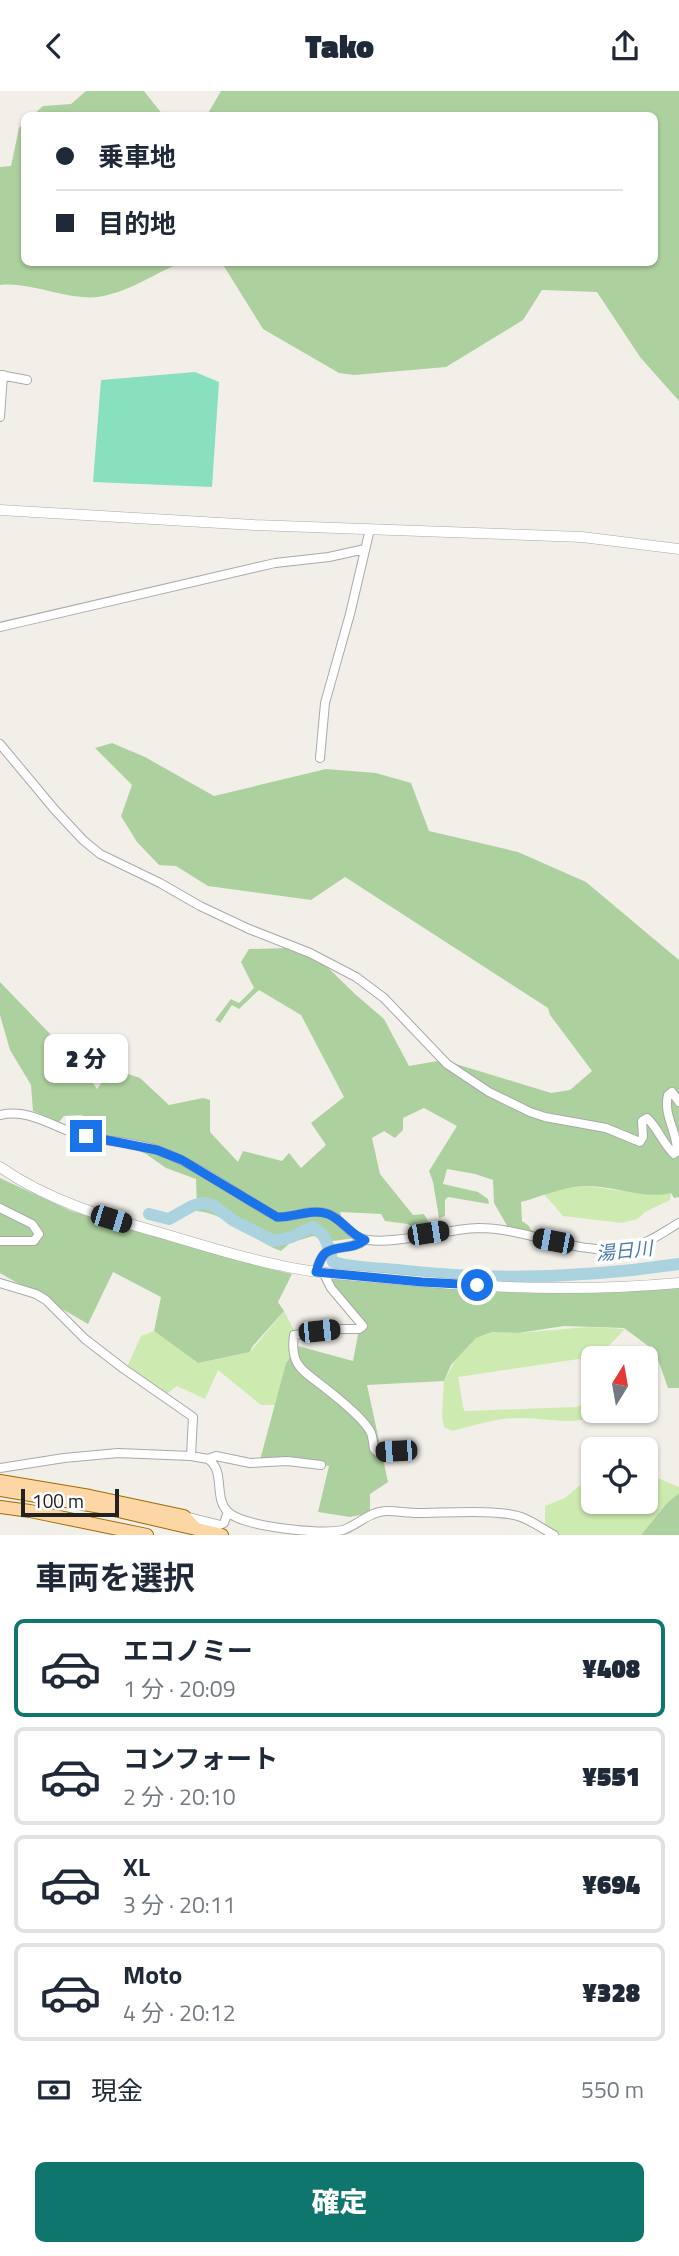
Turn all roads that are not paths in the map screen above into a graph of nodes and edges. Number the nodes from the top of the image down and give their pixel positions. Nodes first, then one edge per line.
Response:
1 (1, 375) edge
2 (27, 380) dead end
3 (0, 417) edge
4 (0, 510) edge
5 (370, 529) junction
6 (365, 549) junction
7 (679, 549) edge
8 (0, 627) edge
9 (0, 744) edge
10 (320, 758) dead end
11 (679, 1102) edge
12 (0, 1115) edge
13 (0, 1167) edge
14 (0, 1208) edge
15 (679, 1223) edge
16 (365, 1240) junction
17 (0, 1241) edge
18 (319, 1272) junction
19 (0, 1283) edge
20 (679, 1283) edge
21 (396, 1451) dead end
22 (191, 1455) junction
23 (208, 1458) junction
24 (321, 1465) dead end
25 (0, 1468) edge
26 (0, 1481) edge
27 (0, 1490) edge
28 (0, 1499) edge
29 (0, 1507) edge
30 (228, 1512) junction
31 (184, 1516) junction
32 (192, 1531) edge
33 (339, 1533) edge
34 (147, 1535) edge
35 (222, 1535) edge
36 (554, 1535) edge

1 - 2 street
1 - 3 street
4 - 5 street
5 - 6 street
5 - 7 street
6 - 8 street
6 - 10 street
9 - 11 street
12 - 16 street
13 - 18 street
14 - 17 street
15 - 16 street
16 - 18 street
18 - 20 street
18 - 21 street
19 - 22 street
22 - 23 street
22 - 25 street
23 - 24 street
23 - 30 street
26 - 31 main road
27 - 32 main road
28 - 32 main road
29 - 34 main road
30 - 31 street
30 - 33 street
31 - 32 main road
32 - 35 main road
33 - 36 street

